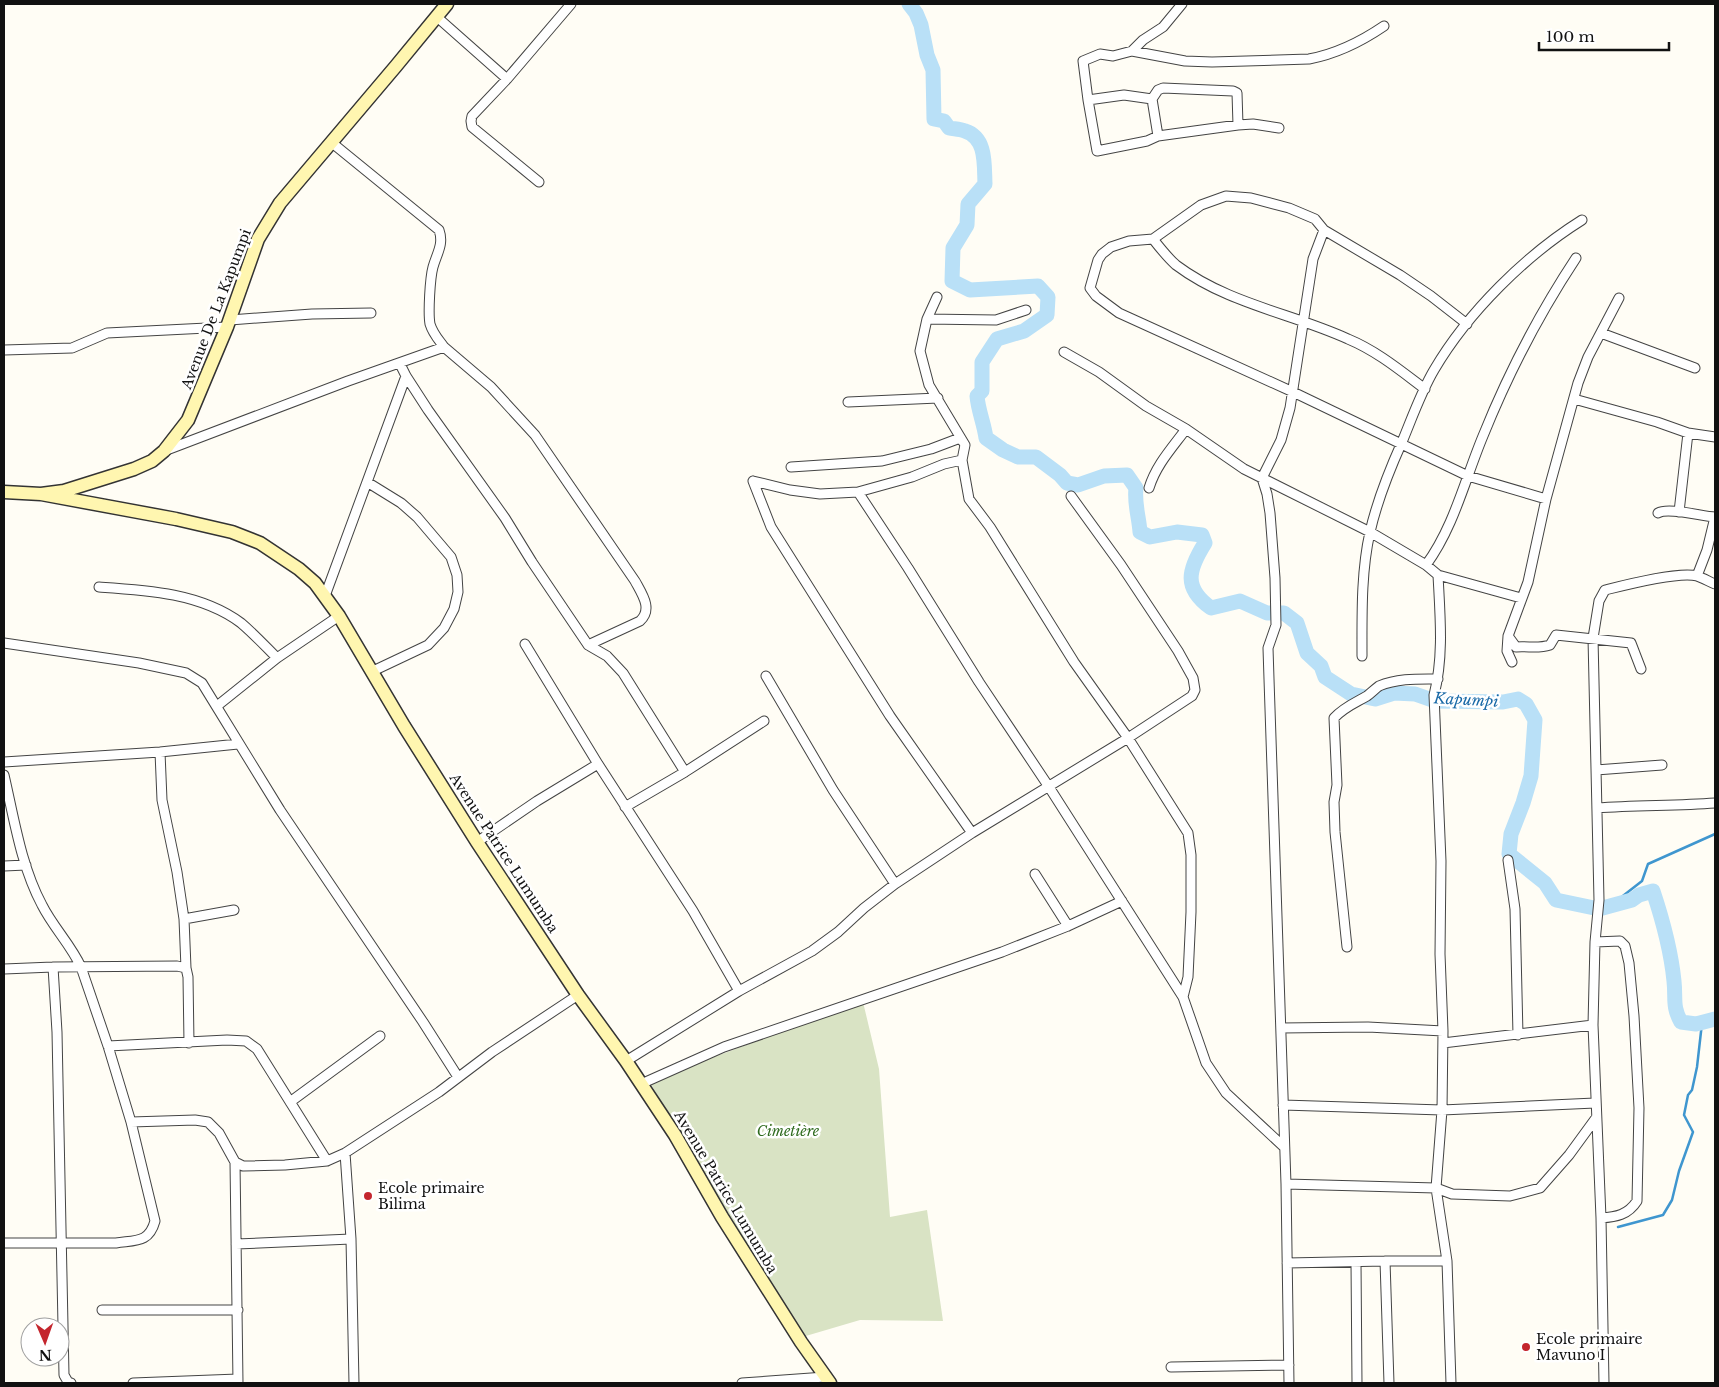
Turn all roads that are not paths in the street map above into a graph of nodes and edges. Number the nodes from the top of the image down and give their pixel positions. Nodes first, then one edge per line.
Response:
1 (447, 4) edge
2 (571, 4) edge
3 (1182, 4) edge
4 (437, 17) junction
5 (1384, 26) dead end
6 (1132, 51) junction
7 (507, 79) junction
8 (1152, 99) junction
9 (1088, 100) junction
10 (1238, 125) junction
11 (1280, 128) dead end
12 (1158, 136) junction
13 (331, 142) junction
14 (539, 182) dead end
15 (1582, 220) dead end
16 (1324, 230) junction
17 (1153, 240) junction
18 (1576, 258) dead end
19 (937, 297) dead end
20 (1619, 298) dead end
21 (1026, 310) dead end
22 (371, 313) dead end
23 (927, 319) junction
24 (1303, 322) junction
25 (228, 324) junction
26 (1468, 324) junction
27 (1601, 333) junction
28 (444, 347) junction
29 (4, 350) edge
30 (1064, 352) dead end
31 (400, 364) junction
32 (1695, 368) dead end
33 (406, 376) junction
34 (1425, 389) junction
35 (1293, 392) junction
36 (938, 398) junction
37 (1574, 399) junction
38 (848, 402) dead end
39 (1186, 429) junction
40 (1688, 433) junction
41 (1715, 437) edge
42 (960, 438) junction
43 (1401, 443) junction
44 (164, 451) junction
45 (962, 460) junction
46 (791, 467) dead end
47 (1468, 476) junction
48 (1262, 478) junction
49 (367, 482) junction
50 (1149, 488) dead end
51 (4, 492) edge
52 (858, 492) junction
53 (41, 494) junction
54 (1071, 496) dead end
55 (1546, 499) junction
56 (1679, 512) junction
57 (1658, 513) dead end
58 (1715, 517) edge
59 (1370, 532) junction
60 (1426, 565) junction
61 (1438, 575) junction
62 (1696, 576) junction
63 (1715, 584) edge
64 (98, 588) dead end
65 (326, 596) junction
66 (1521, 598) junction
67 (339, 616) junction
68 (1508, 636) junction
69 (1593, 638) junction
70 (4, 643) edge
71 (526, 644) dead end
72 (588, 645) junction
73 (1362, 656) dead end
74 (277, 658) junction
75 (1512, 662) dead end
76 (1641, 669) dead end
77 (372, 671) junction
78 (766, 676) dead end
79 (1438, 679) junction
80 (217, 706) junction
81 (764, 721) dead end
82 (1128, 738) junction
83 (238, 744) junction
84 (160, 752) junction
85 (4, 762) edge
86 (598, 764) junction
87 (1662, 765) dead end
88 (1596, 770) junction
89 (685, 772) junction
90 (4, 775) edge
91 (1048, 786) junction
92 (1715, 803) edge
93 (625, 807) junction
94 (1597, 808) junction
95 (972, 833) junction
96 (477, 842) junction
97 (1508, 860) dead end
98 (4, 866) edge
99 (26, 866) junction
100 (1035, 874) dead end
101 (895, 884) junction
102 (1122, 900) junction
103 (234, 910) dead end
104 (184, 919) junction
105 (1068, 926) junction
106 (1595, 942) junction
107 (1347, 947) dead end
108 (53, 967) junction
109 (81, 967) junction
110 (186, 968) junction
111 (4, 969) edge
112 (739, 991) junction
113 (578, 995) junction
114 (1183, 997) junction
115 (1593, 1025) junction
116 (1281, 1028) junction
117 (1443, 1031) junction
118 (1518, 1035) junction
119 (380, 1036) dead end
120 (189, 1043) junction
121 (1442, 1043) junction
122 (108, 1046) junction
123 (626, 1061) junction
124 (458, 1077) junction
125 (641, 1084) junction
126 (290, 1102) junction
127 (1595, 1103) junction
128 (1283, 1105) junction
129 (1442, 1110) junction
130 (1596, 1118) junction
131 (131, 1122) junction
132 (1284, 1147) junction
133 (346, 1153) junction
134 (327, 1161) junction
135 (235, 1162) junction
136 (1286, 1184) junction
137 (1436, 1188) junction
138 (1601, 1218) junction
139 (351, 1239) junction
140 (61, 1242) junction
141 (4, 1243) edge
142 (236, 1244) junction
143 (1385, 1261) junction
144 (1447, 1261) junction
145 (1356, 1262) junction
146 (1287, 1263) junction
147 (102, 1310) dead end
148 (238, 1310) junction
149 (1289, 1365) junction
150 (1171, 1367) dead end
151 (828, 1380) edge
152 (238, 1381) edge
153 (71, 1383) edge
154 (133, 1383) edge
155 (354, 1383) edge
156 (742, 1383) edge
157 (1289, 1383) edge
158 (1357, 1383) edge
159 (1389, 1383) edge
160 (1451, 1383) edge
161 (1604, 1383) edge

1 - 4 street, Avenue De La Kapumpi
2 - 7 street
3 - 6 street
4 - 7 street
4 - 13 street, Avenue De La Kapumpi
5 - 6 street
6 - 9 street
7 - 14 street
8 - 9 street
8 - 10 street
8 - 12 street
9 - 12 street
10 - 11 street
10 - 12 street
13 - 25 street, Avenue De La Kapumpi
13 - 28 street
15 - 26 street
16 - 17 street
16 - 24 street
16 - 26 street
17 - 24 street
17 - 35 street
18 - 47 street
19 - 23 street
20 - 27 street
21 - 23 street
22 - 25 street
23 - 36 street
24 - 34 street
24 - 35 street
25 - 29 street
25 - 44 street, Avenue De La Kapumpi
26 - 34 street
27 - 32 street
27 - 37 street
28 - 31 street
28 - 72 street
30 - 39 street
31 - 33 street
31 - 44 street
33 - 49 street
33 - 72 street
34 - 43 street
35 - 43 street
35 - 48 street
36 - 38 street
36 - 42 street
37 - 40 street
37 - 55 street
39 - 48 street
39 - 50 street
40 - 41 street
40 - 56 street
42 - 45 street
42 - 46 street
43 - 47 street
43 - 59 street
44 - 53 street, Avenue De La Kapumpi
45 - 52 street
45 - 82 street
47 - 55 street
47 - 60 street
48 - 59 street
48 - 116 street
49 - 65 street
49 - 77 street
51 - 53 street, Avenue De La Kapumpi
52 - 91 street
52 - 95 street
53 - 65 street, Avenue Patrice Lumumba
54 - 82 street
55 - 66 street
56 - 57 street
56 - 58 street
58 - 62 street
59 - 60 street
59 - 73 street
60 - 61 street
61 - 66 street
61 - 79 street
62 - 63 street
62 - 69 street
64 - 74 street
65 - 67 street, Avenue Patrice Lumumba
66 - 68 street
67 - 74 street
67 - 77 street, Avenue Patrice Lumumba
68 - 69 street
68 - 75 street
69 - 76 street
69 - 88 street
70 - 80 street
71 - 86 street
72 - 89 street
74 - 80 street
77 - 96 street, Avenue Patrice Lumumba
78 - 101 street
79 - 107 street
79 - 117 street
80 - 83 street
81 - 89 street
82 - 91 street
82 - 114 street
83 - 84 street
83 - 124 street
84 - 85 street
84 - 104 street
86 - 93 street
86 - 96 street
87 - 88 street
88 - 94 street
89 - 93 street
90 - 99 street
91 - 95 street
91 - 102 street
92 - 94 street
93 - 112 street
94 - 106 street
95 - 101 street
96 - 113 street, Avenue Patrice Lumumba
97 - 118 street
98 - 99 street
99 - 109 street
100 - 105 street
101 - 112 street
102 - 105 street
102 - 114 street
103 - 104 street
104 - 110 street
105 - 125 street
106 - 115 street
106 - 138 street
108 - 109 street
108 - 111 street
108 - 140 street
109 - 110 street
109 - 122 street
110 - 120 street
112 - 123 street
113 - 123 street, Avenue Patrice Lumumba
113 - 124 street
114 - 132 street
115 - 118 street
115 - 127 street
116 - 117 street
116 - 128 street
117 - 121 street
118 - 121 street
119 - 126 street
120 - 122 street
120 - 126 street
121 - 129 street
122 - 131 street
123 - 125 street, Avenue Patrice Lumumba
124 - 133 street
125 - 151 street, Avenue Patrice Lumumba
126 - 134 street
127 - 129 street
127 - 130 street
128 - 129 street
128 - 132 street
129 - 137 street
130 - 137 street
130 - 138 street
131 - 135 street
131 - 140 street
132 - 136 street
133 - 134 street
133 - 139 street
134 - 135 street
135 - 142 street
136 - 137 street
136 - 146 street
137 - 144 street
138 - 161 street
139 - 142 street
139 - 155 street
140 - 141 street
140 - 153 street
142 - 148 street
143 - 144 street
143 - 145 street
143 - 159 street
144 - 160 street
145 - 146 street
145 - 158 street
146 - 149 street
147 - 148 street
148 - 152 street
149 - 150 street
149 - 157 street
151 - 156 street
152 - 154 street

